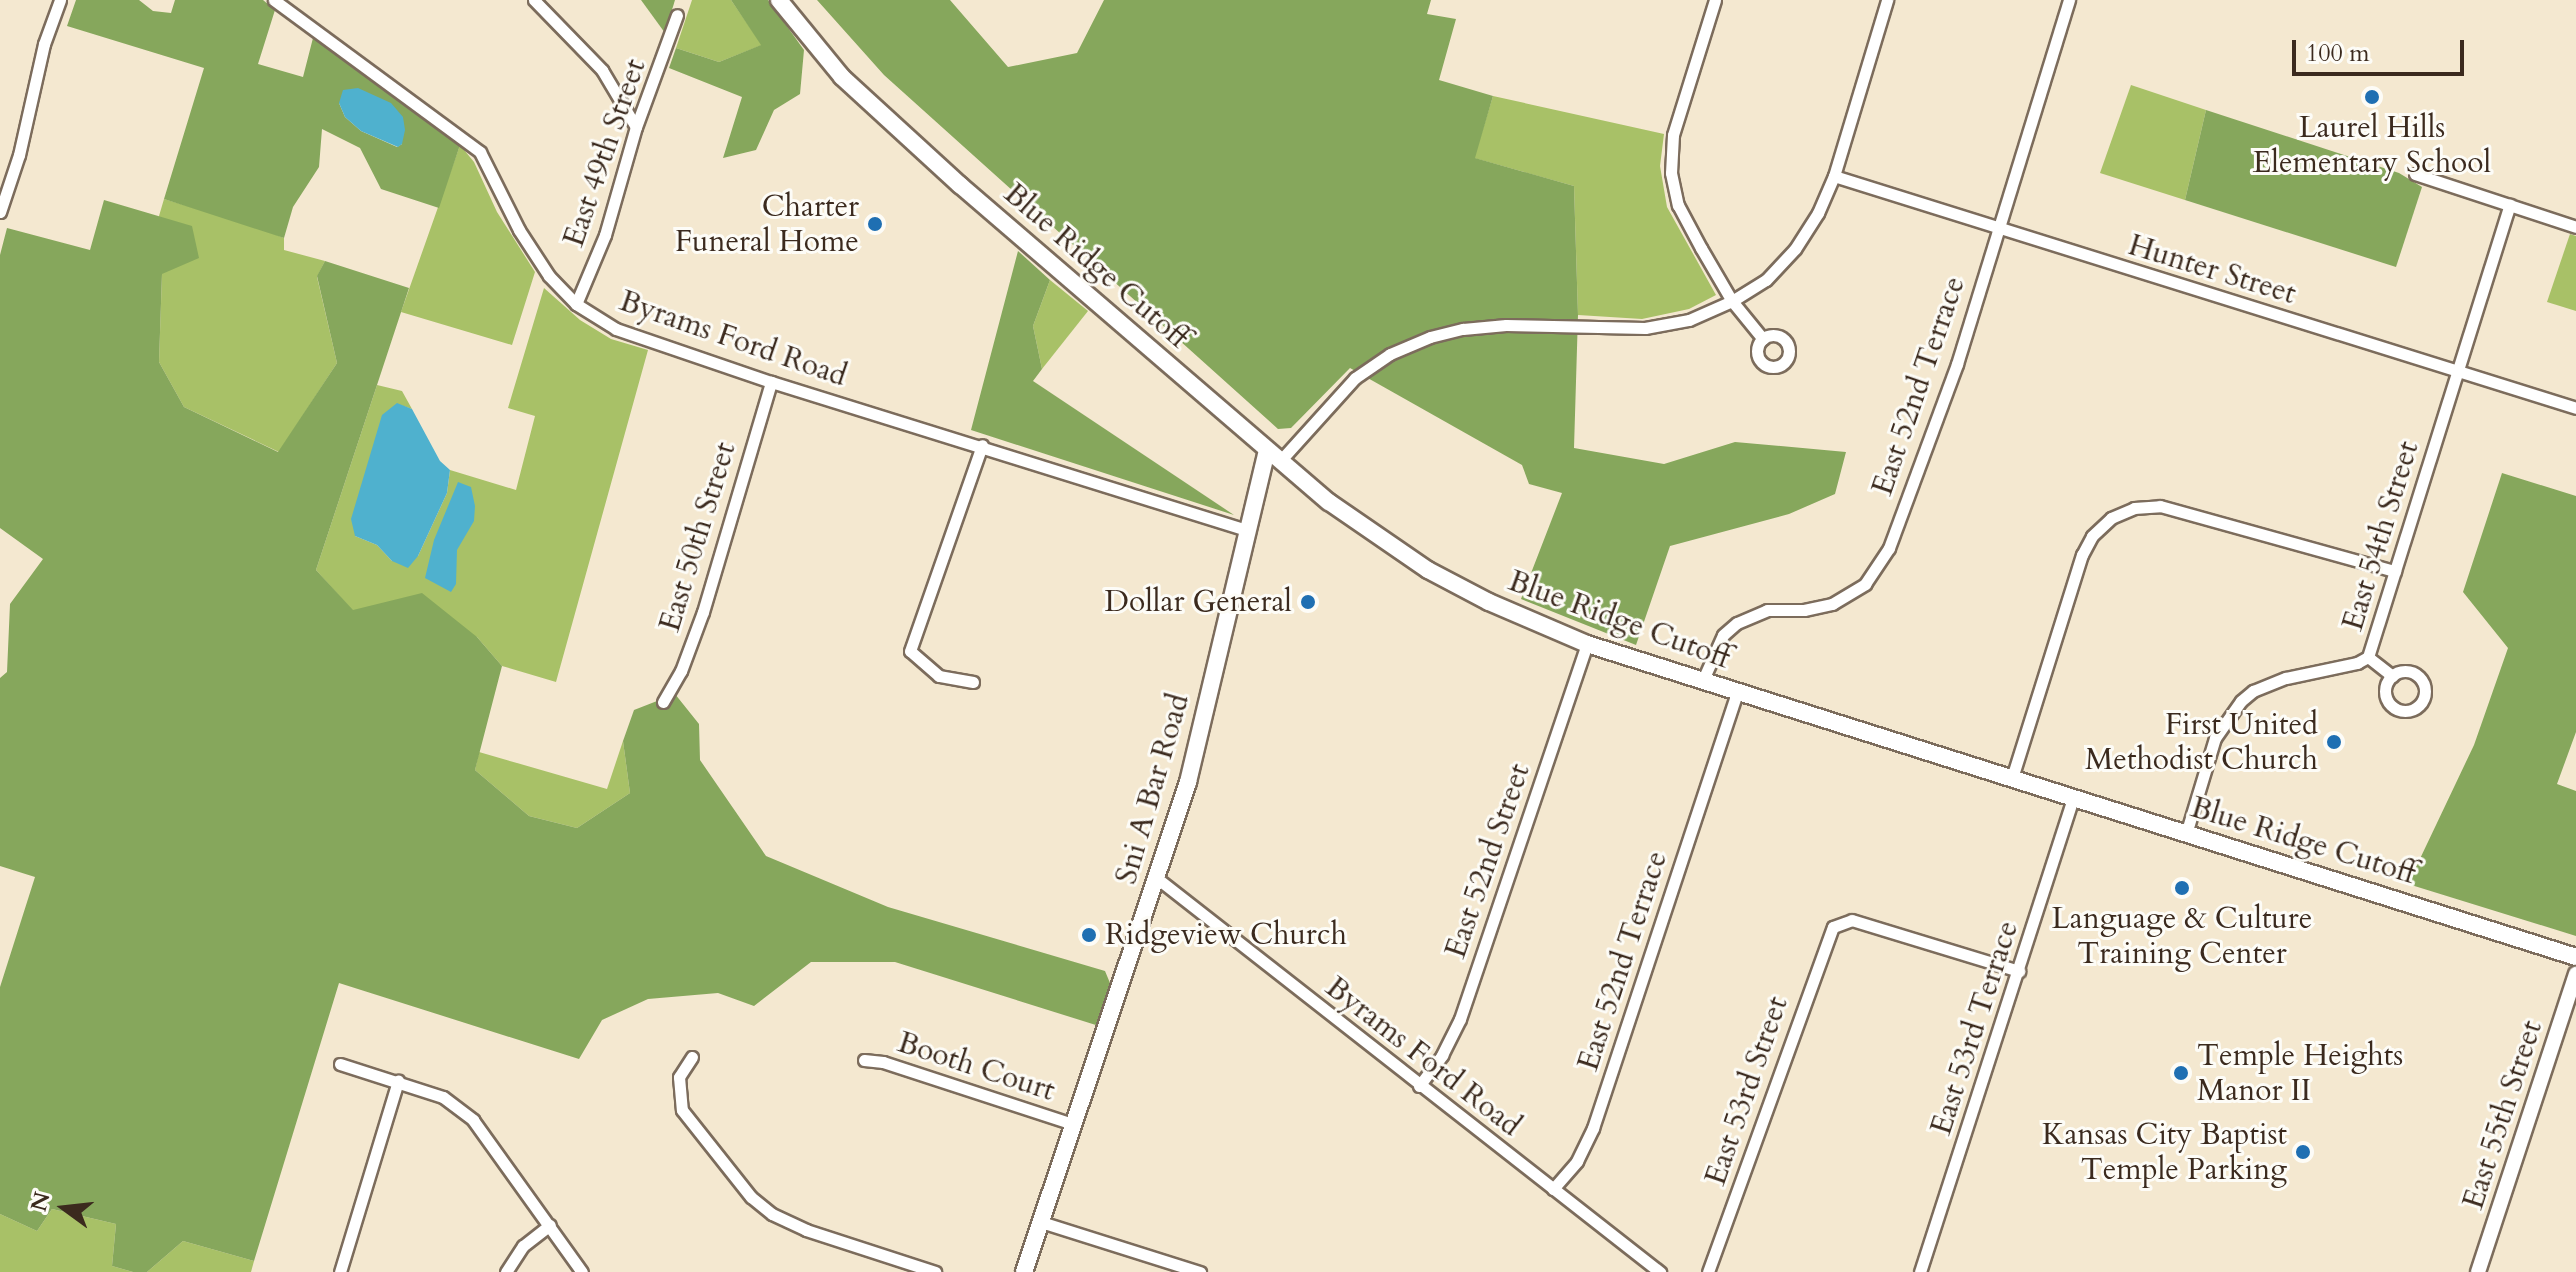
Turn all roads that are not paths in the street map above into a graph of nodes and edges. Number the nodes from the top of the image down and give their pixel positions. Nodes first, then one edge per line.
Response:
1 (60, 0) edge
2 (274, 0) edge
3 (534, 0) edge
4 (779, 0) edge
5 (1715, 0) edge
6 (1887, 0) edge
7 (2069, 0) edge
8 (677, 15) dead end
9 (636, 127) junction
10 (2415, 174) dead end
11 (1834, 176) junction
12 (2510, 205) junction
13 (0, 212) edge
14 (2576, 227) edge
15 (1996, 229) junction
16 (1732, 301) junction
17 (576, 304) junction
18 (1763, 339) dead end
19 (2458, 371) junction
20 (771, 382) junction
21 (2576, 408) edge
22 (982, 445) junction
23 (1274, 456) junction
24 (1248, 531) junction
25 (2395, 571) junction
26 (1587, 644) junction
27 (2368, 657) junction
28 (2392, 676) dead end
29 (973, 682) dead end
30 (1702, 682) junction
31 (1737, 693) junction
32 (663, 702) dead end
33 (2012, 778) junction
34 (2073, 797) junction
35 (2186, 834) junction
36 (1158, 879) junction
37 (2576, 957) edge
38 (2019, 971) junction
39 (2576, 974) edge
40 (692, 1057) dead end
41 (864, 1060) dead end
42 (340, 1064) dead end
43 (398, 1081) junction
44 (1419, 1086) junction
45 (1073, 1124) junction
46 (1553, 1189) junction
47 (1041, 1222) junction
48 (550, 1225) junction
49 (340, 1272) edge
50 (506, 1272) edge
51 (582, 1272) edge
52 (935, 1272) edge
53 (1024, 1272) edge
54 (1200, 1272) edge
55 (1660, 1272) edge
56 (1708, 1272) edge
57 (1920, 1272) edge
58 (2478, 1272) edge

1 - 13 street
2 - 17 street, Byrams Ford Road
3 - 9 street
4 - 23 main road, Blue Ridge Cutoff
5 - 16 street
6 - 11 street
7 - 15 street, East 52nd Terrace
8 - 9 street, East 49th Street
9 - 17 street, East 49th Street
10 - 12 street
11 - 15 street, Hunter Street
11 - 16 street
12 - 14 street
12 - 19 street, East 54th Street
15 - 19 street, Hunter Street
15 - 30 street, East 52nd Terrace
16 - 18 street
16 - 23 street, Sni A Bar Road
17 - 20 street, Byrams Ford Road
19 - 21 street, Hunter Street
19 - 25 street, East 54th Street
20 - 22 street, Byrams Ford Road
20 - 32 street, East 50th Street
22 - 24 street, Byrams Ford Road
22 - 29 street
23 - 24 main road, Sni A Bar Road
23 - 26 main road, Blue Ridge Cutoff
24 - 36 main road, Sni A Bar Road
25 - 27 street, East 54th Street
25 - 33 street
26 - 30 main road, Blue Ridge Cutoff
26 - 44 street, East 52nd Street
27 - 28 street
27 - 35 street, East 54th Street
30 - 31 main road, Blue Ridge Cutoff
31 - 33 main road, Blue Ridge Cutoff
31 - 46 street, East 52nd Terrace
33 - 34 main road, Blue Ridge Cutoff
34 - 35 main road, Blue Ridge Cutoff
34 - 38 street, East 53rd Terrace
35 - 37 main road, Blue Ridge Cutoff
36 - 44 street, Byrams Ford Road
36 - 45 main road, Sni A Bar Road
38 - 56 street, East 53rd Street
38 - 57 street, East 53rd Terrace
39 - 58 street, East 55th Street
40 - 52 street
41 - 45 street, Booth Court
42 - 43 street
43 - 48 street
43 - 49 street
44 - 46 street, Byrams Ford Road
45 - 47 main road, Sni A Bar Road
46 - 55 street, Byrams Ford Road
47 - 53 main road, Sni A Bar Road
47 - 54 street
48 - 50 street
48 - 51 street

